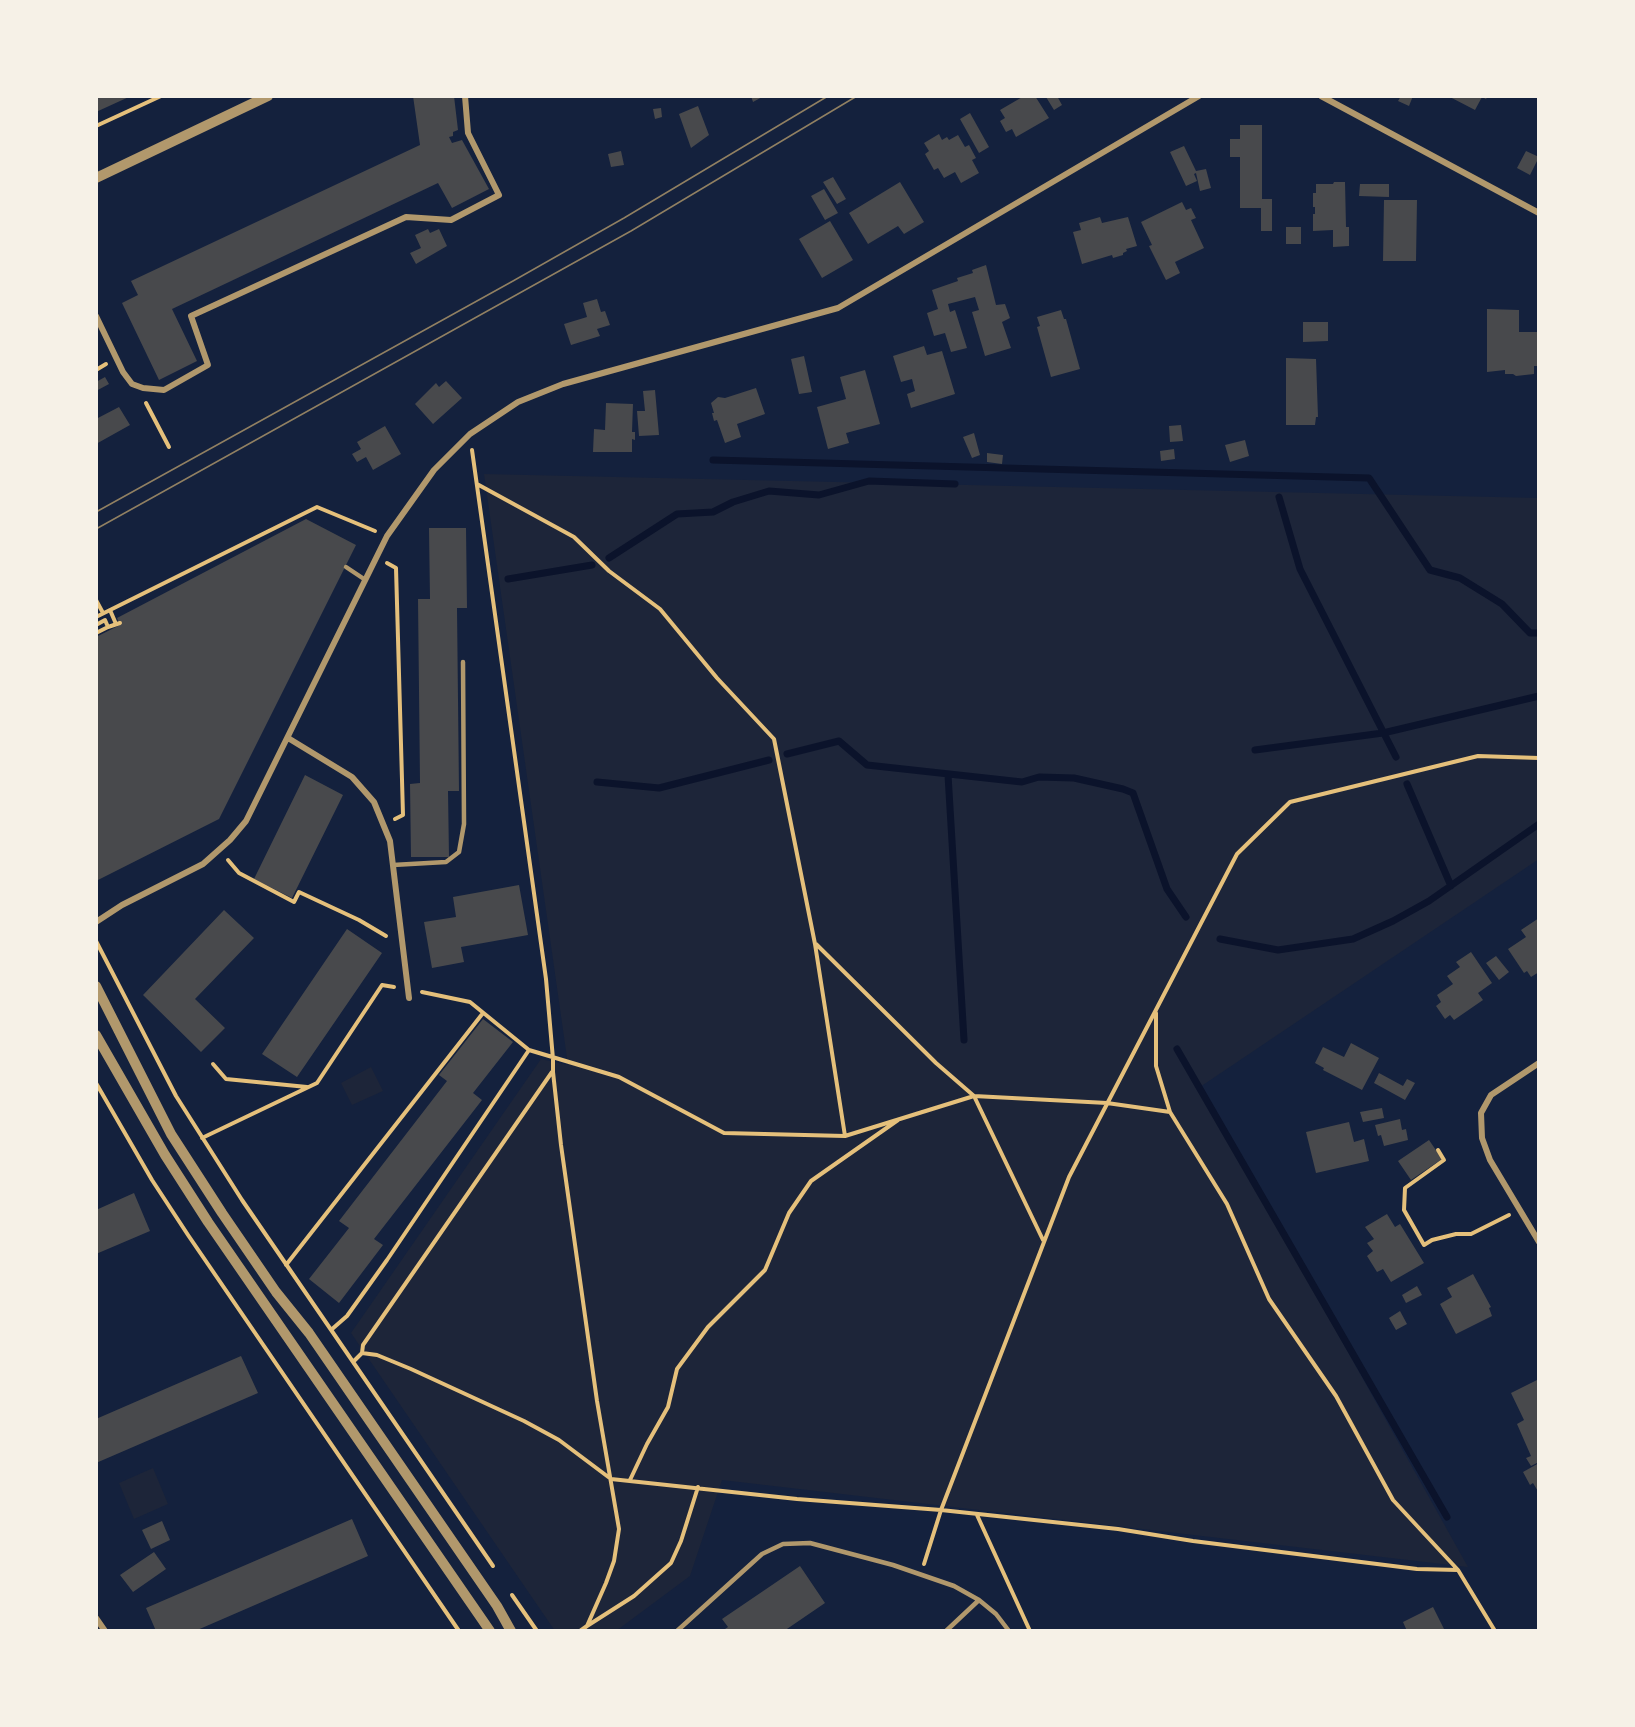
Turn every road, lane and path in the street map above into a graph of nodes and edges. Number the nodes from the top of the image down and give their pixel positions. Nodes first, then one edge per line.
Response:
1 (161, 96) edge
2 (268, 96) edge
3 (465, 96) edge
4 (1199, 96) edge
5 (1321, 96) edge
6 (96, 126) edge
7 (96, 178) edge
8 (1539, 213) edge
9 (96, 316) edge
10 (155, 421) dead end
11 (470, 434) junction
12 (169, 447) dead end
13 (477, 484) junction
14 (387, 536) junction
15 (376, 558) junction
16 (346, 567) dead end
17 (364, 579) junction
18 (96, 600) edge
19 (110, 610) junction
20 (103, 614) junction
21 (96, 617) edge
22 (96, 625) edge
23 (108, 627) junction
24 (96, 633) edge
25 (463, 662) dead end
26 (288, 738) junction
27 (1539, 758) edge
28 (384, 824) junction
29 (220, 850) junction
30 (393, 865) junction
31 (96, 922) edge
32 (96, 941) edge
33 (815, 944) junction
34 (403, 945) junction
35 (107, 964) junction
36 (102, 967) dead end
37 (96, 986) edge
38 (408, 988) junction
39 (409, 998) dead end
40 (1156, 1011) junction
41 (483, 1013) junction
42 (96, 1035) edge
43 (529, 1050) junction
44 (554, 1059) junction
45 (1539, 1063) edge
46 (213, 1064) dead end
47 (553, 1072) junction
48 (96, 1083) edge
49 (308, 1087) junction
50 (974, 1096) junction
51 (1107, 1103) junction
52 (1170, 1112) junction
53 (901, 1118) junction
54 (844, 1136) junction
55 (202, 1138) junction
56 (1438, 1150) dead end
57 (1520, 1210) junction
58 (1043, 1240) junction
59 (1539, 1242) edge
60 (286, 1265) junction
61 (332, 1330) junction
62 (362, 1353) junction
63 (353, 1361) junction
64 (611, 1479) junction
65 (630, 1480) junction
66 (698, 1487) junction
67 (941, 1510) junction
68 (977, 1514) junction
69 (1458, 1570) junction
70 (497, 1572) dead end
71 (920, 1573) junction
72 (510, 1592) dead end
73 (979, 1600) junction
74 (96, 1618) edge
75 (587, 1626) junction
76 (105, 1631) edge
77 (459, 1631) edge
78 (490, 1631) edge
79 (511, 1631) edge
80 (537, 1631) edge
81 (580, 1631) edge
82 (677, 1631) edge
83 (946, 1631) edge
84 (1010, 1631) edge
85 (1030, 1631) edge
86 (1495, 1631) edge

1 - 6 path
2 - 7 street
3 - 9 street
4 - 11 street
5 - 8 street
10 - 12 path
11 - 13 path
11 - 14 street
13 - 33 path
13 - 44 path
14 - 15 street
14 - 19 path
15 - 17 street
15 - 28 path
16 - 17 lane
17 - 26 street
18 - 20 path
19 - 20 path
19 - 23 path
20 - 21 path
22 - 23 path
23 - 24 path
25 - 30 lane
26 - 28 street
26 - 29 street
27 - 40 path
28 - 30 street
29 - 31 street
29 - 34 path
30 - 34 street
32 - 35 path
33 - 50 path
33 - 54 path
34 - 38 street
35 - 36 path
35 - 55 path
37 - 79 street
38 - 39 street
38 - 41 path
38 - 49 path
40 - 51 path
40 - 52 path
41 - 43 path
41 - 60 path
42 - 78 street
43 - 44 path
43 - 61 path
44 - 47 path
44 - 54 path
45 - 57 street
46 - 49 path
47 - 62 path
47 - 64 path
48 - 77 path
49 - 55 path
50 - 51 path
50 - 53 path
50 - 58 path
51 - 52 path
51 - 58 path
52 - 69 path
53 - 54 path
53 - 65 path
55 - 60 path
56 - 57 path
57 - 59 street
58 - 67 path
60 - 61 path
61 - 63 path
62 - 63 path
62 - 64 path
63 - 70 path
64 - 65 path
64 - 75 path
65 - 66 path
66 - 67 path
66 - 75 path
67 - 68 path
67 - 71 path
68 - 69 path
68 - 85 path
69 - 86 path
71 - 73 lane
71 - 82 lane
72 - 80 path
73 - 83 lane
73 - 84 lane
74 - 76 street
75 - 81 path

